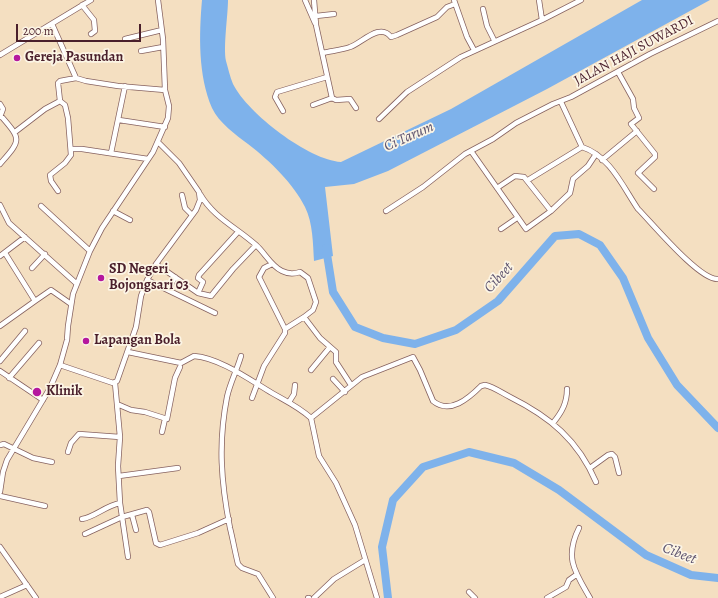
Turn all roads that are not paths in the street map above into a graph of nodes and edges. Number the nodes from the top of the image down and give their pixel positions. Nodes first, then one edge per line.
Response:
1 (91, 0) edge
2 (158, 0) edge
3 (304, 0) edge
4 (314, 0) edge
5 (539, 0) edge
6 (581, 0) edge
7 (454, 2) edge
8 (82, 5) junction
9 (314, 7) junction
10 (308, 8) junction
11 (483, 9) dead end
12 (334, 14) dead end
13 (316, 16) junction
14 (542, 20) junction
15 (718, 20) edge
16 (52, 24) junction
17 (316, 25) junction
18 (162, 30) junction
19 (91, 34) dead end
20 (125, 39) dead end
21 (494, 40) junction
22 (164, 47) junction
23 (474, 50) junction
24 (141, 51) dead end
25 (323, 52) junction
26 (0, 55) edge
27 (618, 72) junction
28 (327, 77) junction
29 (76, 78) junction
30 (125, 86) junction
31 (165, 90) junction
32 (332, 98) junction
33 (60, 101) junction
34 (561, 102) junction
35 (0, 104) edge
36 (313, 105) dead end
37 (356, 108) dead end
38 (283, 111) dead end
39 (1, 116) edge
40 (379, 119) dead end
41 (118, 120) junction
42 (165, 127) junction
43 (637, 131) junction
44 (15, 132) junction
45 (158, 142) junction
46 (582, 147) junction
47 (72, 149) junction
48 (471, 151) junction
49 (111, 153) junction
50 (596, 154) junction
51 (148, 159) junction
52 (602, 160) junction
53 (1, 162) edge
54 (528, 180) junction
55 (497, 188) junction
56 (654, 189) dead end
57 (58, 191) dead end
58 (198, 192) junction
59 (182, 195) dead end
60 (0, 205) edge
61 (41, 206) dead end
62 (113, 211) junction
63 (386, 211) dead end
64 (551, 212) junction
65 (192, 215) junction
66 (517, 218) junction
67 (130, 220) dead end
68 (501, 229) dead end
69 (238, 232) junction
70 (25, 237) junction
71 (256, 245) junction
72 (90, 251) junction
73 (5, 253) junction
74 (44, 254) junction
75 (0, 256) edge
76 (156, 264) junction
77 (272, 264) junction
78 (32, 268) dead end
79 (175, 277) junction
80 (718, 279) edge
81 (148, 280) junction
82 (77, 284) junction
83 (168, 290) junction
84 (198, 293) junction
85 (35, 301) junction
86 (71, 304) junction
87 (215, 313) dead end
88 (304, 317) junction
89 (0, 326) edge
90 (285, 329) junction
91 (25, 331) dead end
92 (39, 343) dead end
93 (330, 347) junction
94 (128, 352) junction
95 (240, 356) dead end
96 (0, 361) edge
97 (60, 365) junction
98 (180, 367) dead end
99 (311, 370) dead end
100 (0, 371) edge
101 (237, 372) junction
102 (9, 378) junction
103 (334, 379) dead end
104 (115, 383) junction
105 (258, 384) junction
106 (295, 385) dead end
107 (351, 385) junction
108 (567, 389) dead end
109 (345, 392) junction
110 (252, 398) dead end
111 (43, 400) junction
112 (289, 402) junction
113 (117, 404) junction
114 (311, 418) junction
115 (165, 419) junction
116 (553, 423) junction
117 (162, 432) dead end
118 (120, 437) junction
119 (0, 445) edge
120 (14, 450) junction
121 (68, 452) dead end
122 (52, 462) dead end
123 (2, 467) edge
124 (178, 468) dead end
125 (590, 468) junction
126 (619, 473) dead end
127 (119, 476) junction
128 (596, 482) dead end
129 (0, 492) edge
130 (0, 496) edge
131 (120, 503) junction
132 (45, 506) dead end
133 (132, 515) junction
134 (122, 517) junction
135 (228, 518) junction
136 (82, 519) dead end
137 (579, 528) dead end
138 (136, 530) dead end
139 (85, 534) dead end
140 (0, 547) edge
141 (128, 557) dead end
142 (365, 560) junction
143 (576, 575) junction
144 (27, 585) junction
145 (469, 592) dead end
146 (0, 597) edge
147 (36, 598) edge
148 (273, 598) edge
149 (314, 598) edge
150 (377, 598) edge
151 (475, 598) edge
152 (547, 598) edge
153 (590, 598) edge

1 - 8 street
2 - 18 street
3 - 10 street
4 - 9 street
5 - 14 street
6 - 14 street
7 - 23 street
7 - 25 street
8 - 16 street
8 - 19 street
9 - 10 street
9 - 13 street
10 - 17 street
11 - 21 street
12 - 13 street
13 - 17 street
14 - 21 street
15 - 27 street, JALAN HAJI SUWARDI
16 - 26 street
16 - 29 street
17 - 25 street
18 - 20 street
18 - 22 street
21 - 23 street
22 - 24 street
22 - 31 street
23 - 40 street
25 - 28 street
27 - 34 street, JALAN HAJI SUWARDI
27 - 43 street
28 - 32 street
28 - 38 street
29 - 30 street
29 - 33 street
30 - 31 street
30 - 41 street
31 - 42 street
32 - 36 street
32 - 37 street
33 - 44 street
33 - 47 street
34 - 46 street
34 - 48 street, JALAN HAJI SUWARDI
35 - 39 street
39 - 44 street
41 - 42 street
41 - 49 street
42 - 45 street
43 - 52 street
43 - 56 street
44 - 53 street
45 - 51 street
45 - 58 street
46 - 50 street
46 - 54 street
47 - 49 street
47 - 57 street
48 - 55 street
48 - 63 street, JALAN HAJI SUWARDI
49 - 51 street
50 - 52 street
50 - 64 street
51 - 62 street
52 - 80 street
54 - 55 street
54 - 64 street
55 - 66 street
58 - 65 street
58 - 69 street
59 - 65 street
60 - 70 street
61 - 72 street
62 - 67 street
62 - 72 street
64 - 66 street
65 - 76 street
66 - 68 street
69 - 71 street
69 - 84 street
70 - 73 street
70 - 74 street
71 - 77 street
71 - 84 street
72 - 82 street
73 - 75 street
73 - 85 street
74 - 78 street
74 - 82 street
76 - 79 street
76 - 81 street
77 - 88 street
77 - 90 street
79 - 83 street
79 - 84 street
81 - 83 street
81 - 94 street
82 - 86 street
83 - 87 street
85 - 86 street
85 - 89 street
86 - 97 street
88 - 90 street
88 - 93 street
90 - 105 street
91 - 96 street
92 - 102 street
93 - 99 street
93 - 107 street
94 - 101 street
94 - 104 street
95 - 101 street
97 - 104 street
97 - 111 street
98 - 115 street
100 - 102 street
101 - 105 street
101 - 135 street
102 - 111 street
103 - 109 street
104 - 113 street
105 - 110 street
105 - 112 street
106 - 112 street
107 - 109 street
107 - 116 street
108 - 116 street
109 - 114 street
111 - 120 street
112 - 114 street
113 - 115 street
113 - 118 street
114 - 142 street
115 - 117 street
116 - 125 street
118 - 121 street
118 - 127 street
119 - 120 street
120 - 122 street
120 - 123 street
123 - 129 street
124 - 127 street
125 - 126 street
125 - 128 street
127 - 131 street
130 - 132 street
131 - 134 street
131 - 136 street
133 - 134 street
133 - 135 street
133 - 138 street
134 - 139 street
134 - 141 street
135 - 148 street
137 - 143 street
140 - 144 street
142 - 149 street
142 - 150 street
143 - 152 street
143 - 153 street
144 - 146 street
144 - 147 street
145 - 151 street

